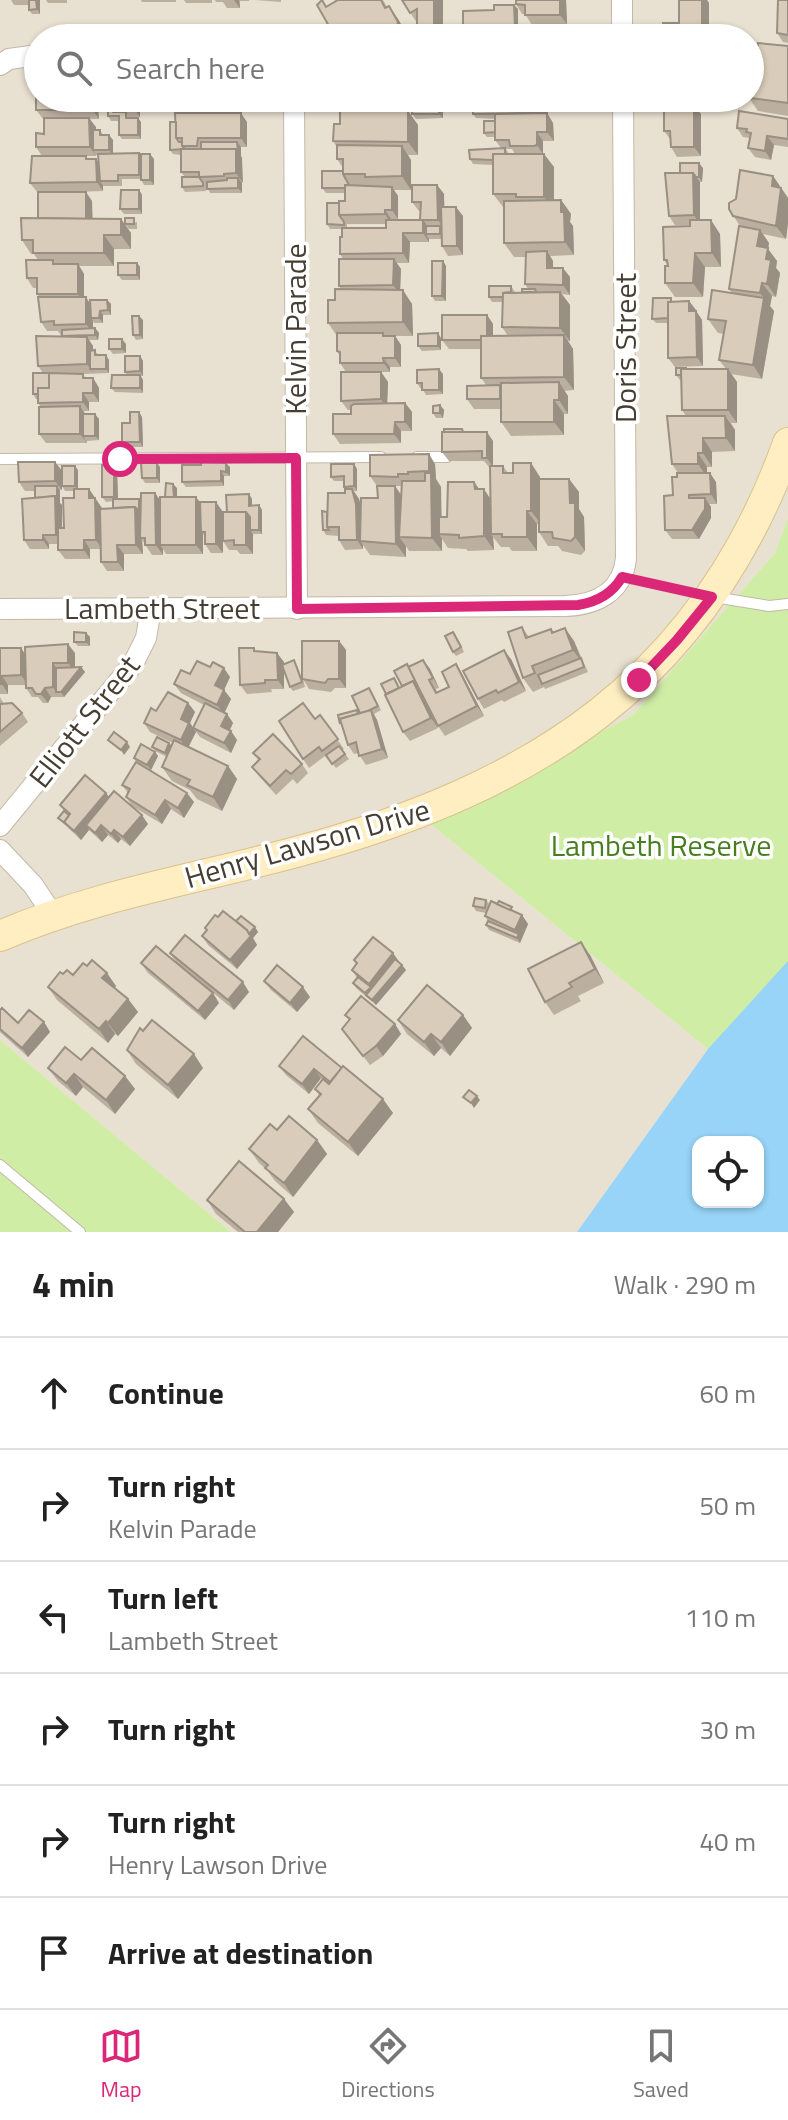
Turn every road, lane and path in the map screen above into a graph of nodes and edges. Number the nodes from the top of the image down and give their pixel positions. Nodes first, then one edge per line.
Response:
1 (622, 0) edge
2 (622, 24) edge
3 (24, 57) edge
4 (0, 65) edge
5 (294, 112) edge
6 (623, 112) edge
7 (788, 443) edge
8 (386, 457) edge
9 (401, 457) edge
10 (447, 457) edge
11 (296, 458) junction
12 (0, 459) edge
13 (616, 585) junction
14 (712, 597) junction
15 (788, 604) edge
16 (151, 608) junction
17 (0, 609) edge
18 (297, 609) junction
19 (0, 826) edge
20 (0, 850) edge
21 (53, 915) junction
22 (0, 936) edge
23 (0, 1165) edge
24 (80, 1232) edge

1 - 2 street
3 - 4 street
5 - 11 street, Kelvin Parade
6 - 13 street, Doris Street
7 - 14 main road, Henry Lawson Drive
8 - 11 lane
9 - 10 lane
11 - 12 lane
11 - 18 street, Kelvin Parade
13 - 14 path
13 - 18 street, Lambeth Street
14 - 15 lane
14 - 21 main road, Henry Lawson Drive
16 - 17 street, Lambeth Street
16 - 18 street, Lambeth Street
16 - 19 street, Elliott Street
20 - 21 street
21 - 22 main road, Henry Lawson Drive
23 - 24 lane

